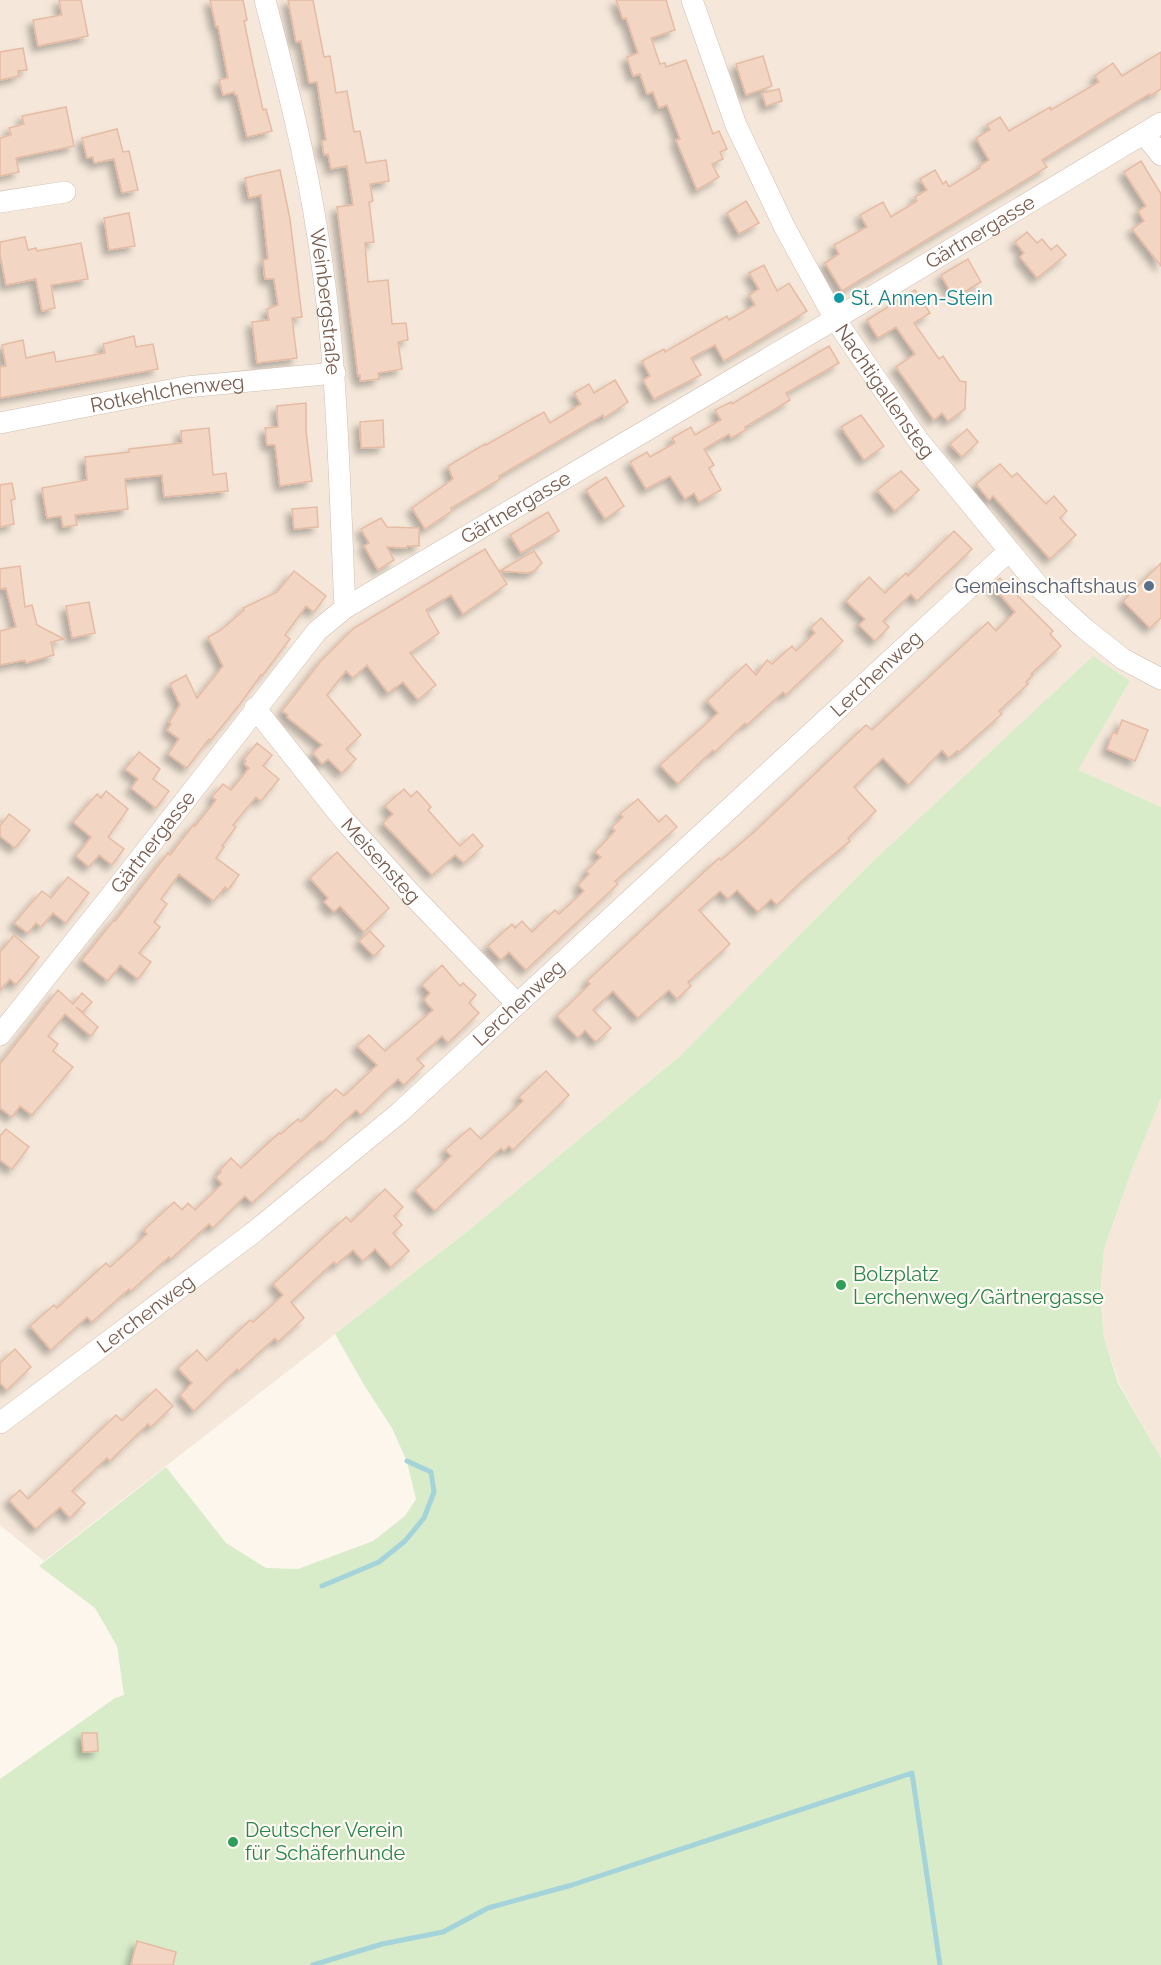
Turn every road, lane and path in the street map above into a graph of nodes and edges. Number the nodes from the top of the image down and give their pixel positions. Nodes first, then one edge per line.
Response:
1 (265, 0) edge
2 (692, 0) edge
3 (1153, 129) edge
4 (1161, 155) edge
5 (65, 192) dead end
6 (0, 202) edge
7 (835, 320) junction
8 (335, 373) junction
9 (0, 423) edge
10 (1009, 551) junction
11 (345, 608) junction
12 (1161, 679) edge
13 (255, 708) junction
14 (517, 1004) junction
15 (0, 1035) edge
16 (0, 1423) edge

1 - 8 street, Weinbergstraße
2 - 7 street, Nachtigallensteg
3 - 4 street
3 - 7 street, Gärtnergasse
5 - 6 street
7 - 10 street, Nachtigallensteg
7 - 11 street, Gärtnergasse
8 - 9 street, Rotkehlchenweg
8 - 11 street, Weinbergstraße
10 - 12 street, Nachtigallensteg
10 - 14 street, Lerchenweg
11 - 13 street, Gärtnergasse
13 - 14 street, Meisensteg
13 - 15 street, Gärtnergasse
14 - 16 street, Lerchenweg

